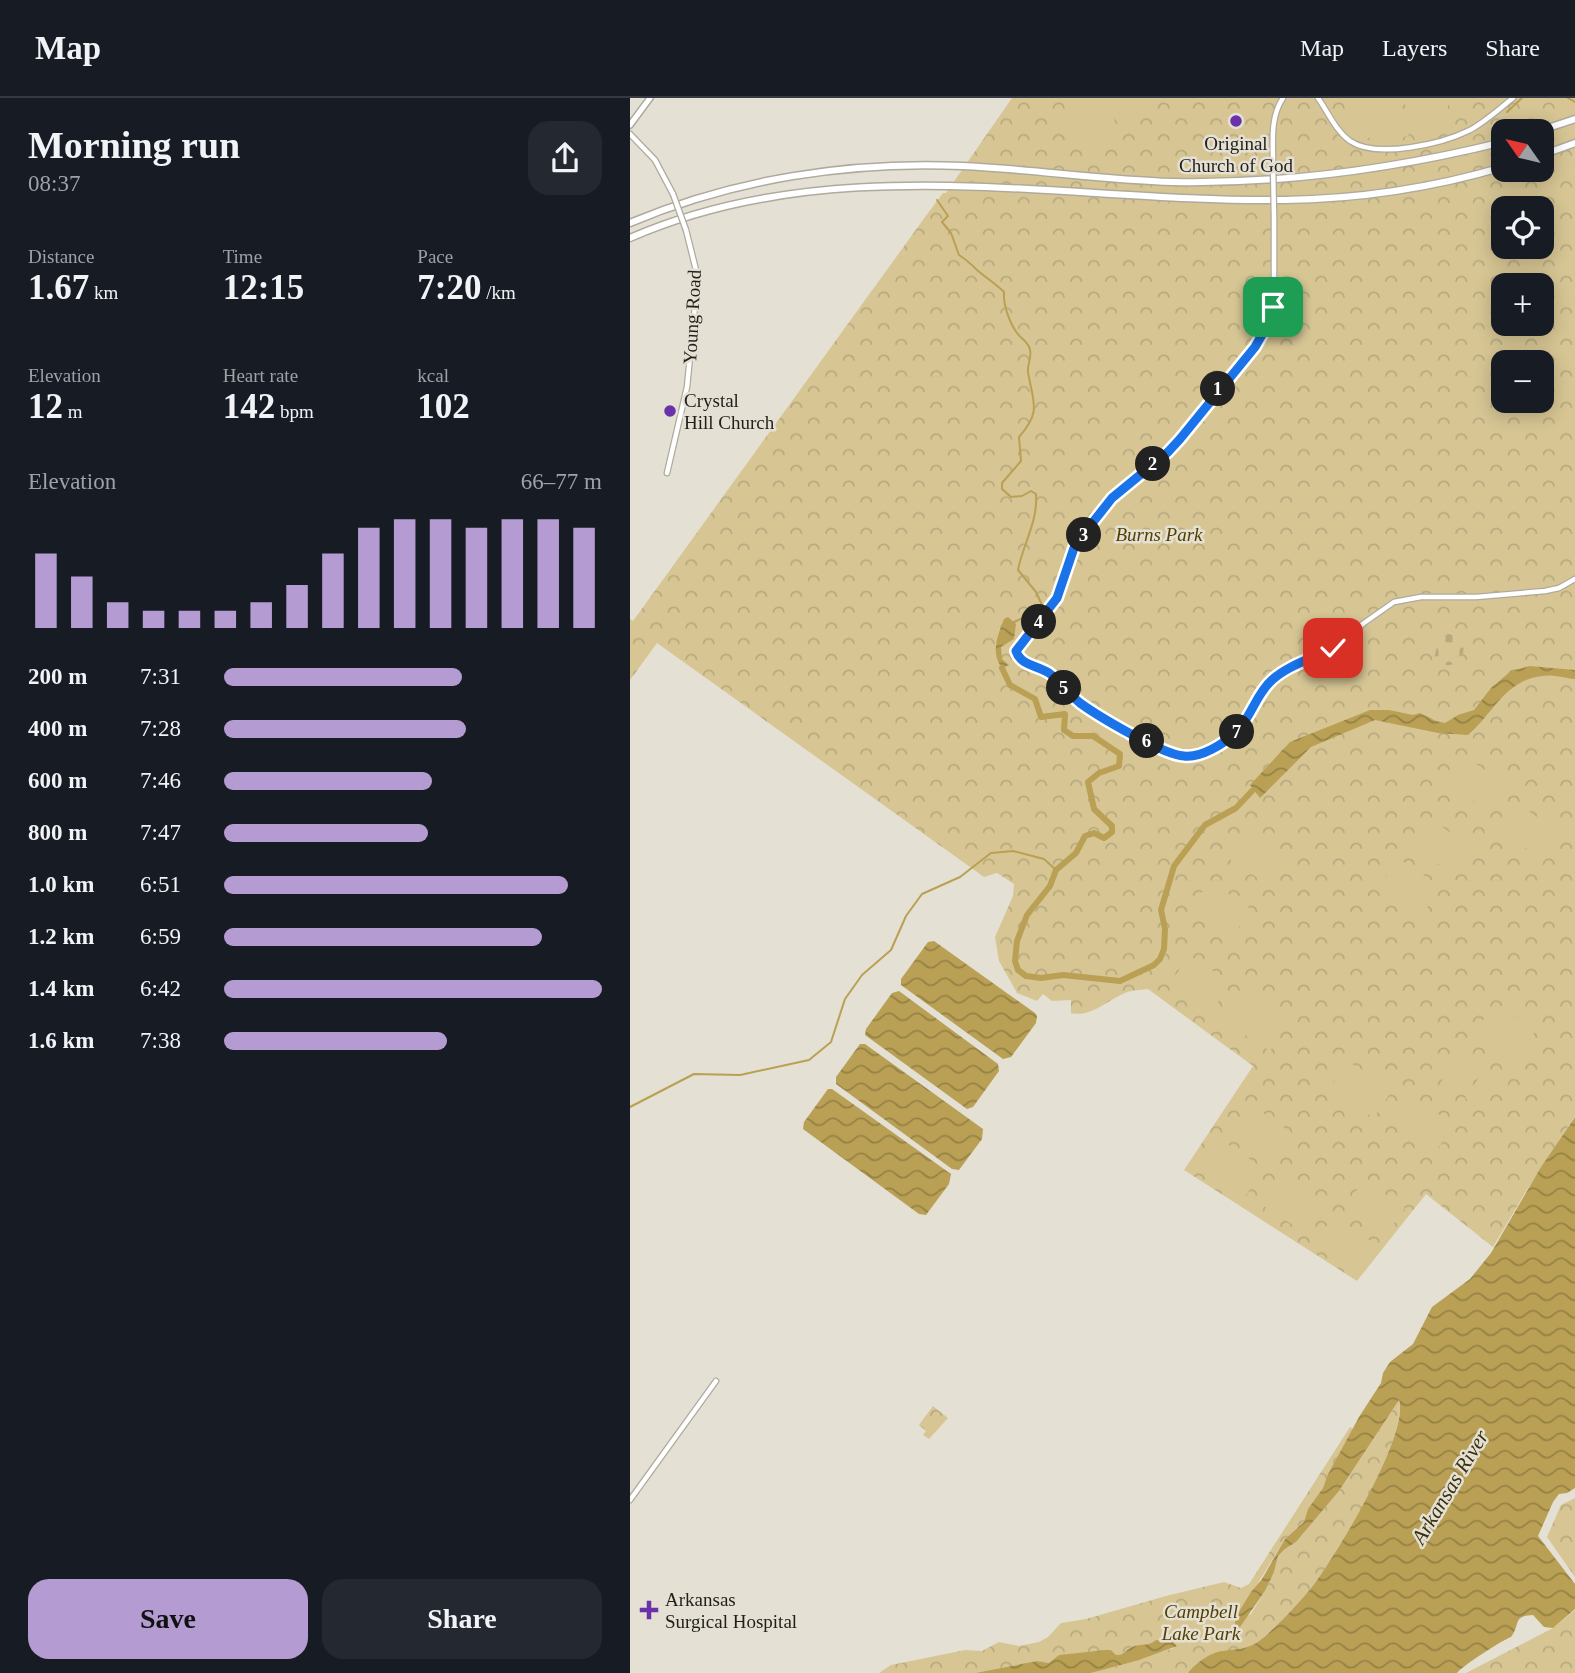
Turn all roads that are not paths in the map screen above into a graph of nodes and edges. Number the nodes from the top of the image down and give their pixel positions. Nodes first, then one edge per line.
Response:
1 (650, 98) edge
2 (1282, 98) edge
3 (1318, 98) edge
4 (1513, 98) edge
5 (1575, 119) edge
6 (630, 125) edge
7 (1554, 126) edge
8 (630, 134) edge
9 (1575, 143) edge
10 (1491, 145) edge
11 (1554, 151) edge
12 (1491, 170) edge
13 (630, 223) edge
14 (630, 238) edge
15 (667, 473) dead end
16 (1575, 579) edge
17 (716, 1381) dead end
18 (630, 1500) edge

1 - 6 main road
2 - 16 street, bridge
3 - 4 street
5 - 7 highway
8 - 15 street, Young Road, bridge
9 - 11 highway
10 - 13 highway
12 - 14 highway
17 - 18 street

